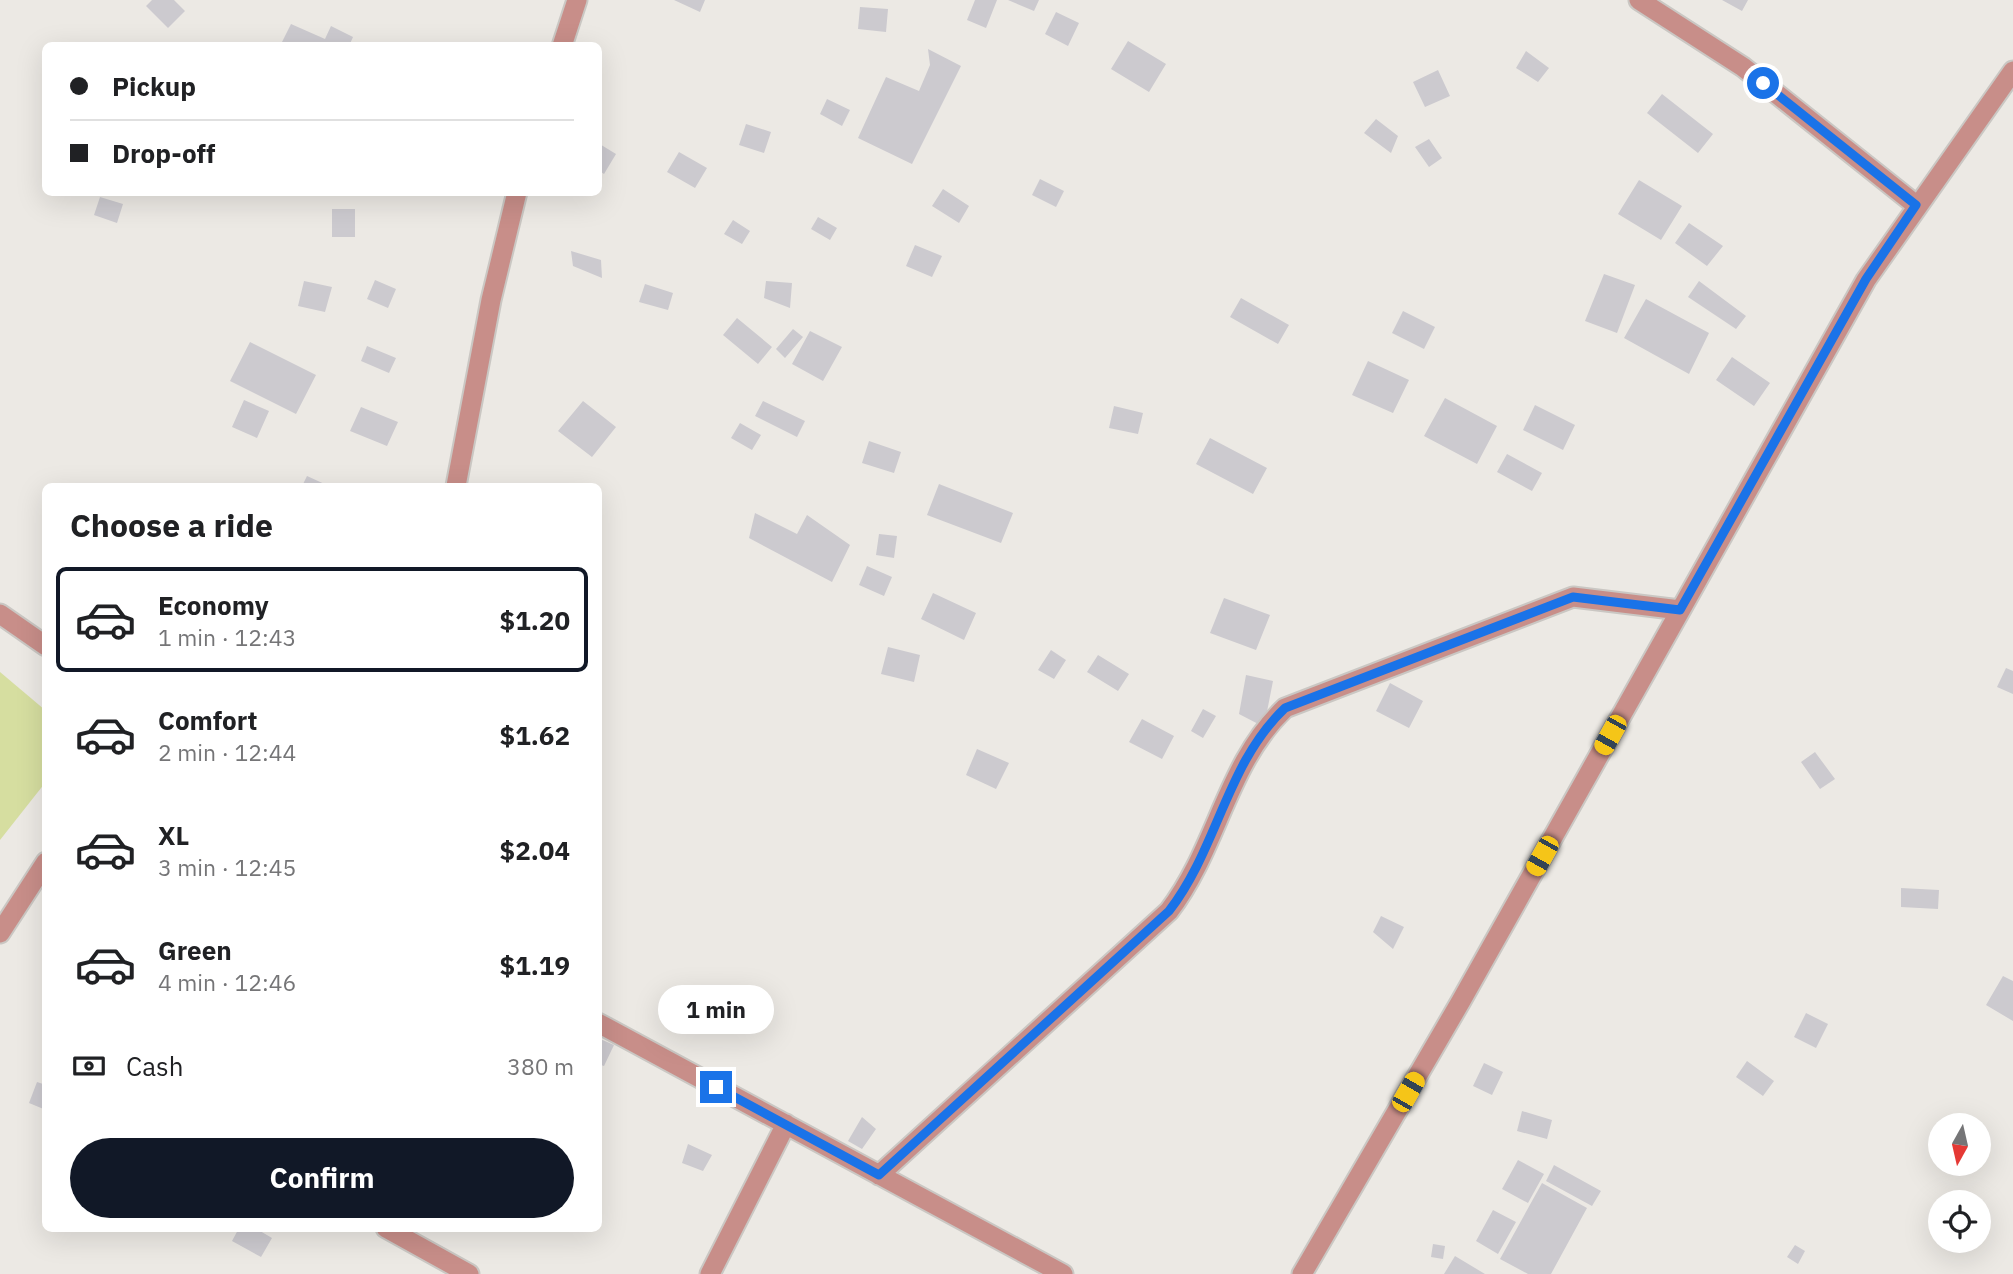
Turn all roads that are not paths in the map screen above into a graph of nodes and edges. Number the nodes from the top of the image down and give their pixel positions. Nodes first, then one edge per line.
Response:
1 (577, 0) edge
2 (1639, 0) edge
3 (563, 42) edge
4 (2013, 71) edge
5 (516, 196) edge
6 (1916, 205) junction
7 (457, 483) edge
8 (1680, 610) junction
9 (0, 614) edge
10 (42, 643) edge
11 (42, 868) edge
12 (0, 933) edge
13 (602, 1025) edge
14 (786, 1124) junction
15 (879, 1175) junction
16 (393, 1232) edge
17 (469, 1274) edge
18 (710, 1274) edge
19 (1063, 1274) edge
20 (1303, 1274) edge

1 - 3 street
2 - 6 street
4 - 6 street
5 - 7 street
6 - 8 street
8 - 15 street
8 - 20 street
9 - 10 street
11 - 12 street
13 - 14 street
14 - 15 street
14 - 18 street
15 - 19 street
16 - 17 street

